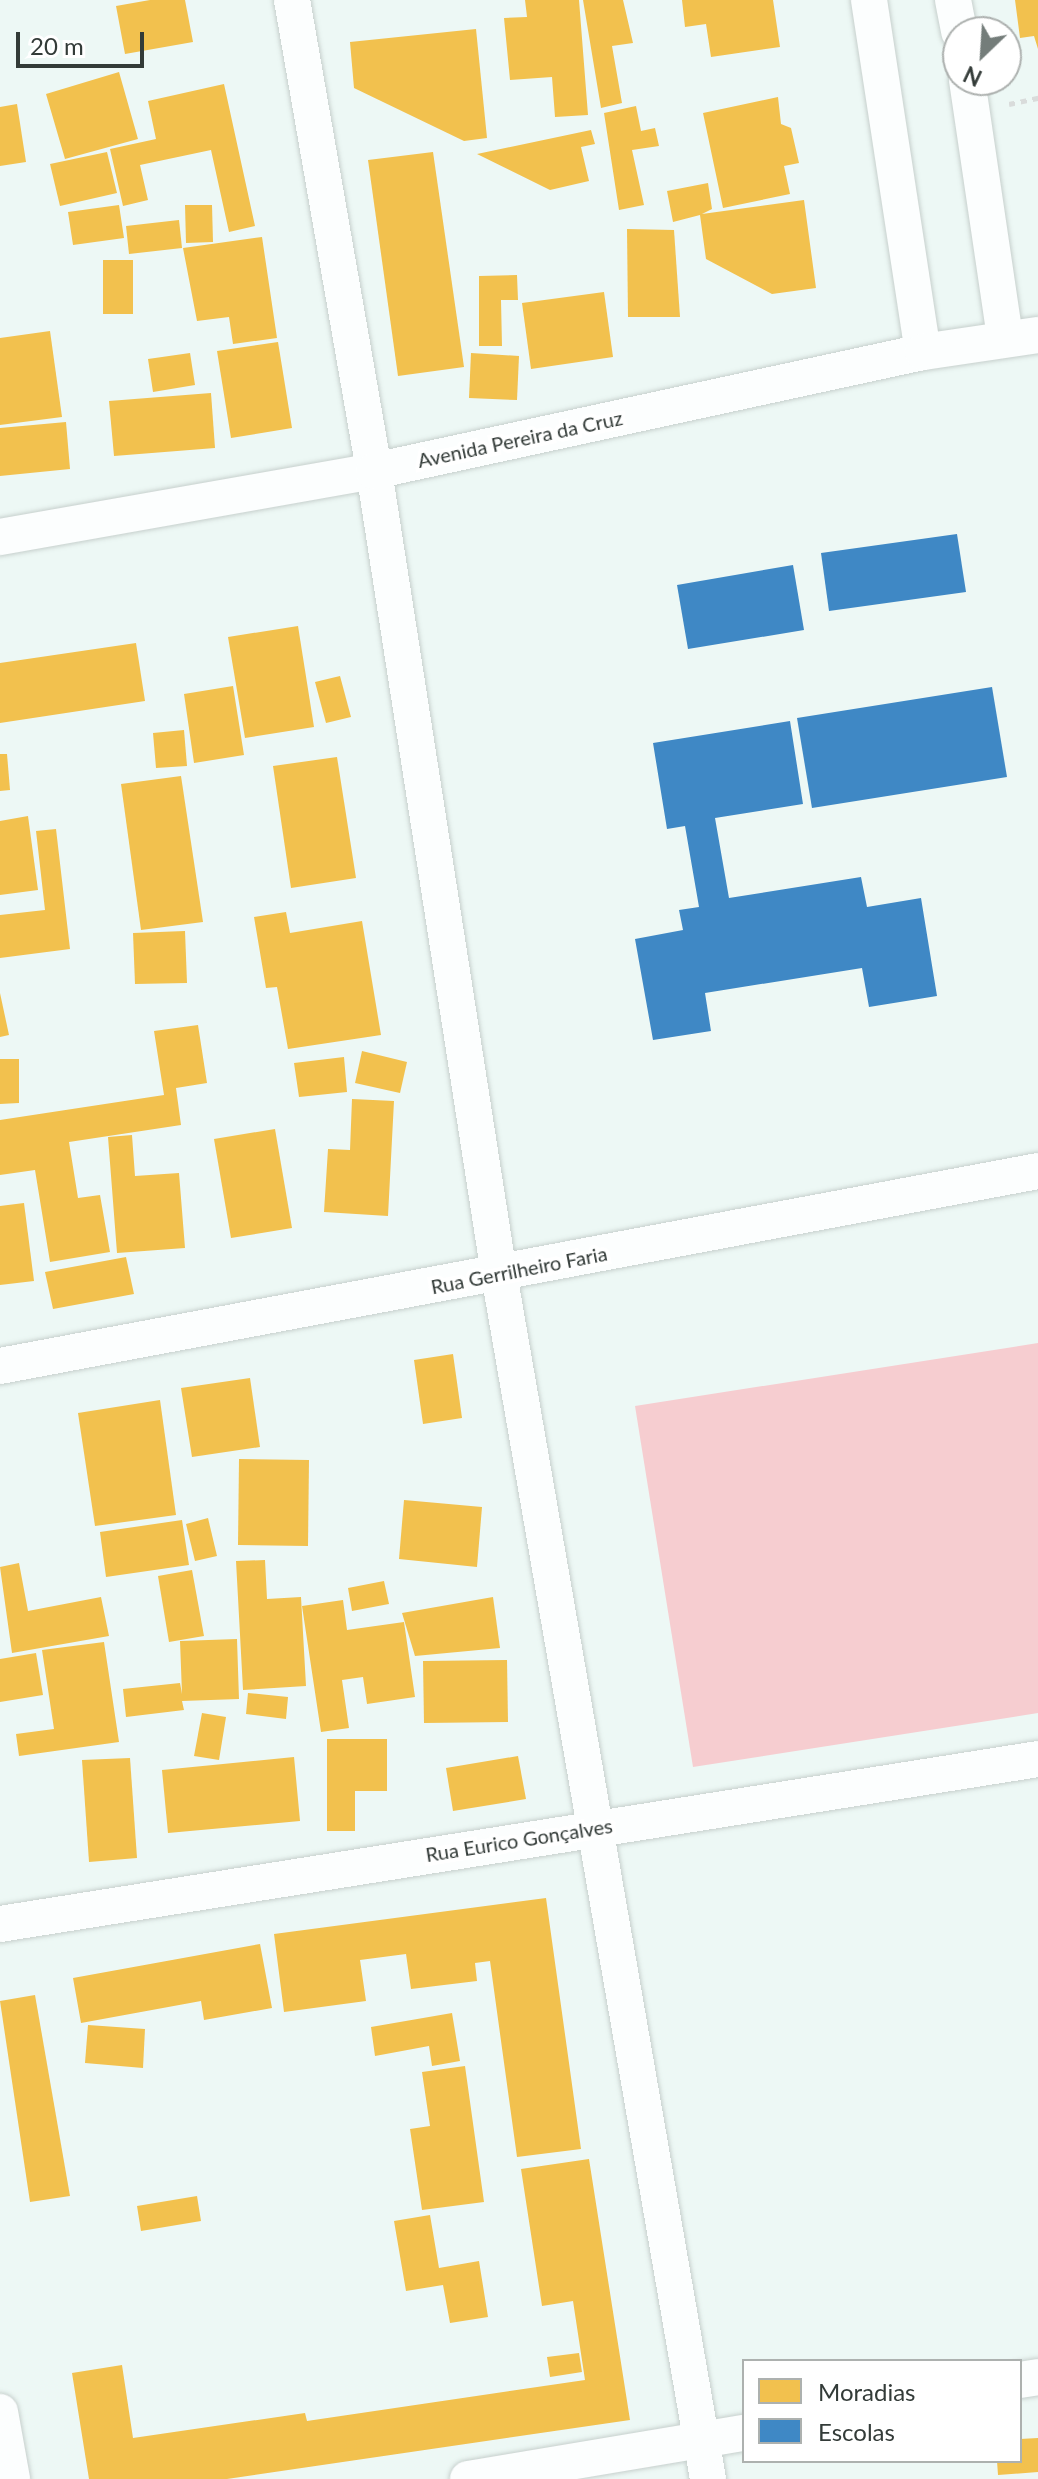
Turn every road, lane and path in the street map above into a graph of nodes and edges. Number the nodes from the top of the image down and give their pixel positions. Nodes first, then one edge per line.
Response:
1 (292, 0) edge
2 (869, 0) edge
3 (970, 96) edge
4 (1022, 336) edge
5 (923, 352) junction
6 (374, 471) junction
7 (0, 537) edge
8 (1038, 1171) edge
9 (499, 1274) junction
10 (0, 1366) edge
11 (1038, 1759) edge
12 (594, 1828) junction
13 (0, 1924) edge
14 (0, 2412) edge
15 (742, 2433) edge
16 (701, 2441) junction
17 (12, 2479) edge
18 (468, 2479) edge
19 (708, 2479) edge

1 - 6 street
2 - 5 street
3 - 4 street
4 - 5 street, Avenida Pereira da Cruz
5 - 6 street, Avenida Pereira da Cruz
6 - 7 street, Avenida Pereira da Cruz
6 - 9 street
8 - 9 street, Rua Gerrilheiro Faria
9 - 10 street, Rua Gerrilheiro Faria
9 - 12 street
11 - 12 street, Rua Eurico Gonçalves
12 - 13 street, Rua Eurico Gonçalves
12 - 16 street
14 - 17 street
15 - 16 street
16 - 18 street
16 - 19 street

